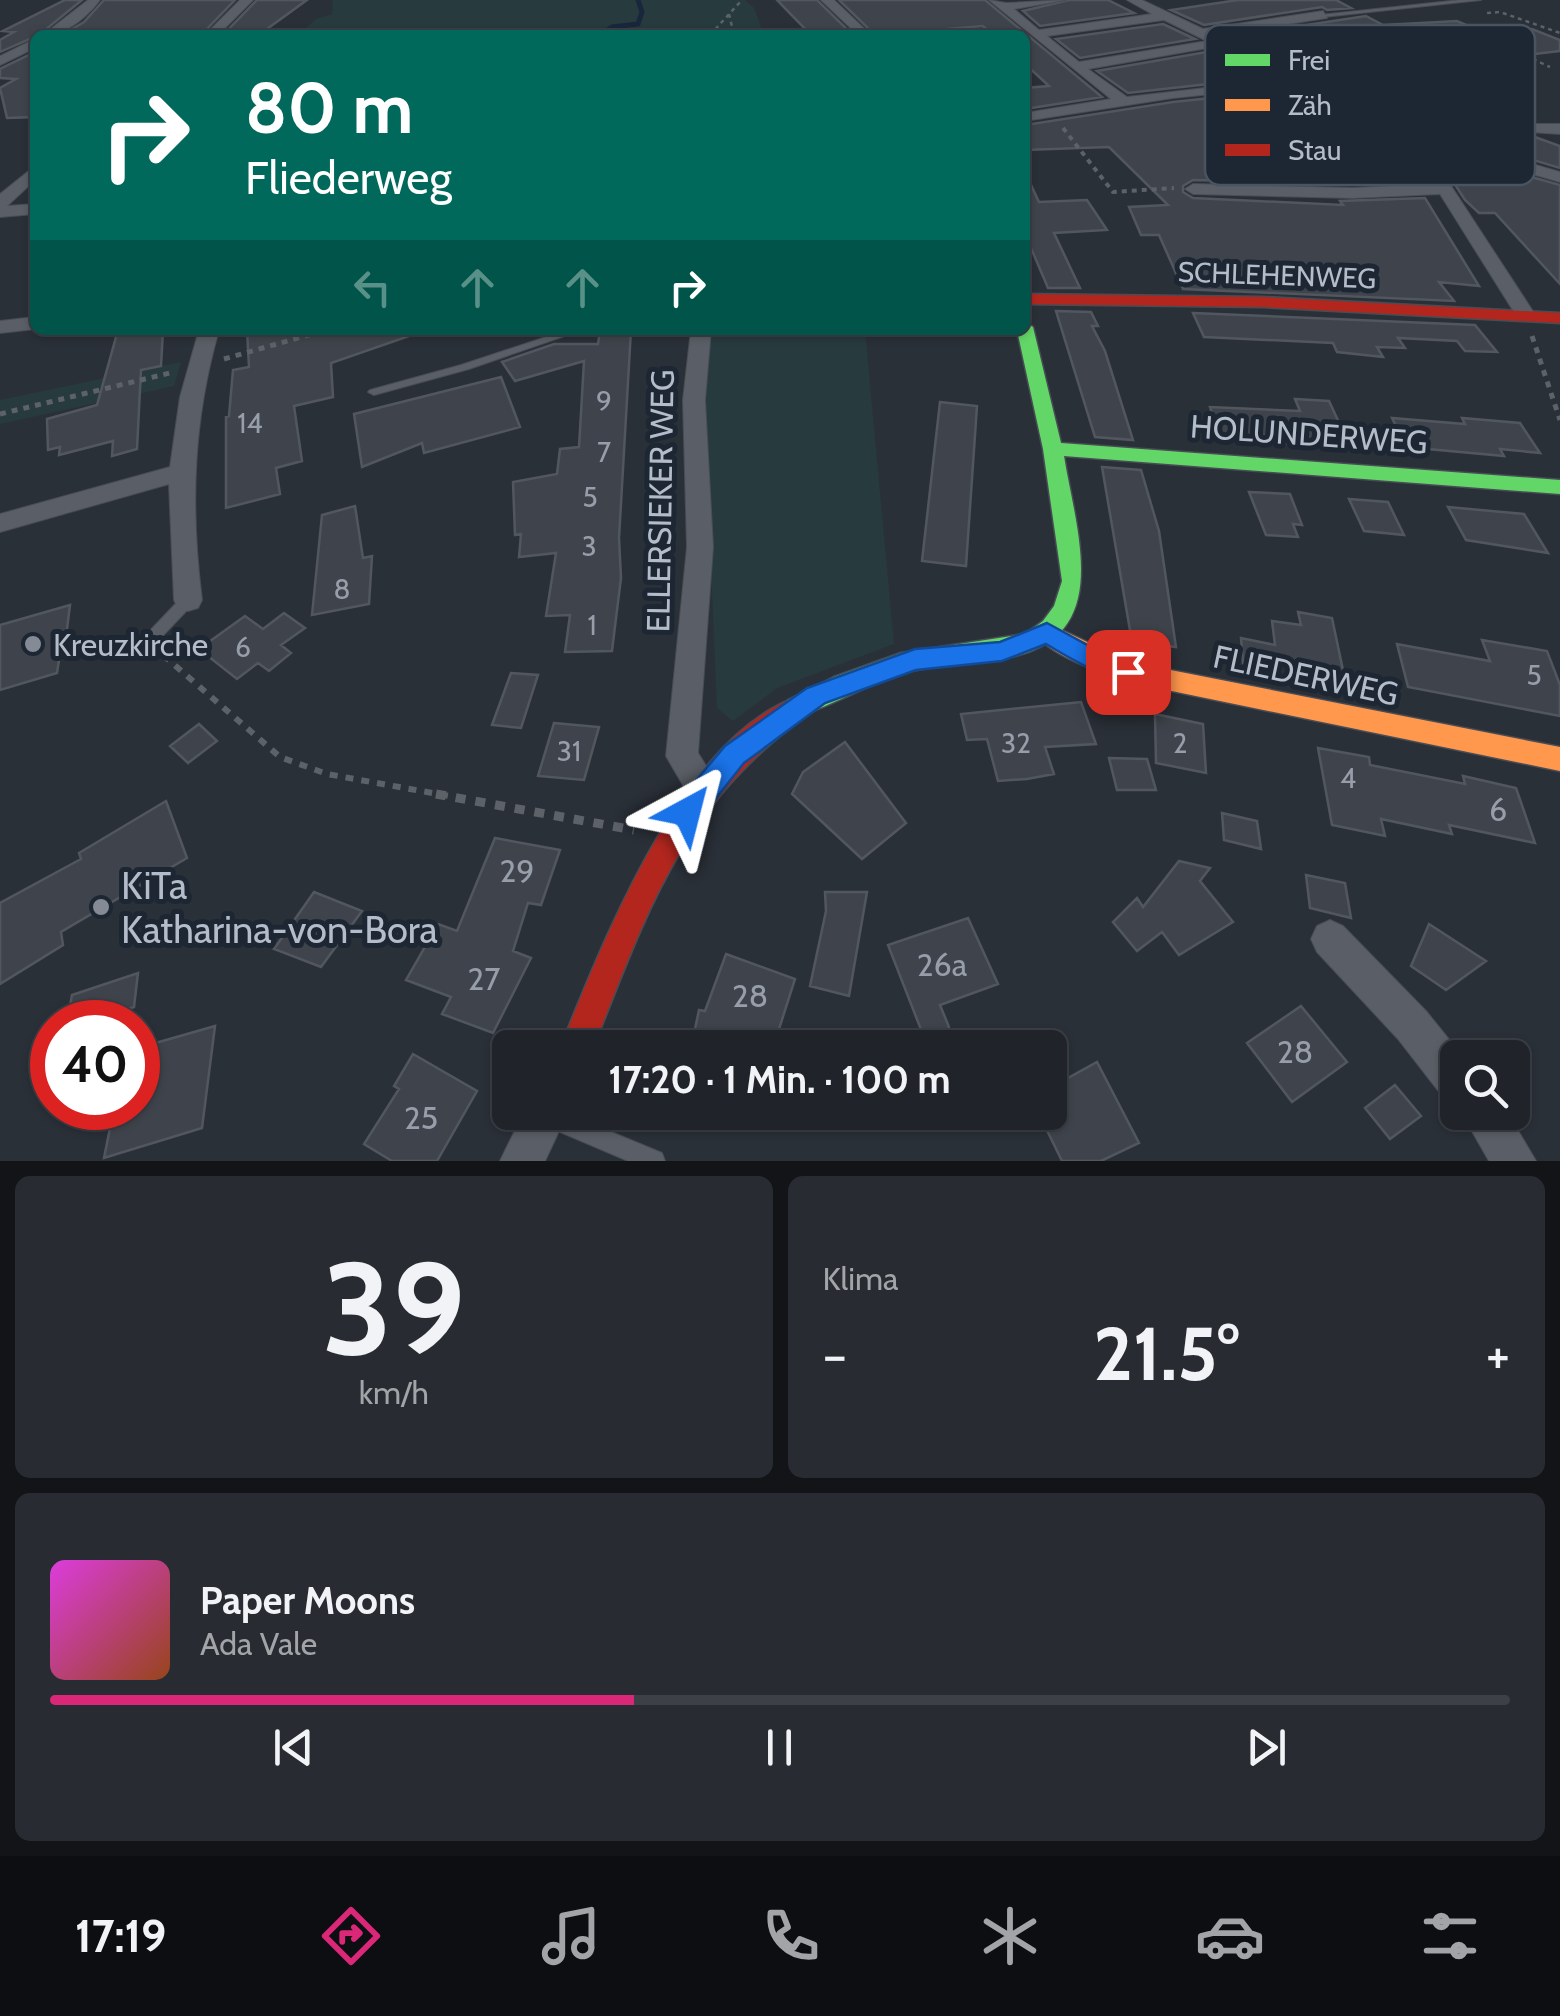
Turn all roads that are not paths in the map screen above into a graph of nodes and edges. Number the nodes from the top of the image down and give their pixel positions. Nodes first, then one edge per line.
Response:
1 (94, 0) edge
2 (248, 0) edge
3 (827, 0) edge
4 (1059, 0) edge
5 (1133, 0) edge
6 (1298, 0) edge
7 (1478, 0) edge
8 (1000, 4) edge
9 (1324, 15) junction
10 (1164, 16) junction
11 (1256, 25) edge
12 (57, 30) edge
13 (216, 30) edge
14 (860, 30) edge
15 (1205, 32) edge
16 (1201, 33) junction
17 (1038, 34) junction
18 (1205, 35) edge
19 (1205, 45) edge
20 (30, 46) edge
21 (0, 61) edge
22 (1076, 67) junction
23 (1205, 90) edge
24 (1126, 103) junction
25 (1030, 117) edge
26 (1535, 127) edge
27 (1560, 129) edge
28 (1535, 170) edge
29 (30, 176) edge
30 (1560, 177) edge
31 (1440, 185) edge
32 (1193, 188) road end
33 (1442, 189) junction
34 (0, 204) edge
35 (30, 209) edge
36 (0, 212) edge
37 (1030, 299) edge
38 (1526, 316) junction
39 (1560, 318) edge
40 (30, 324) edge
41 (0, 327) edge
42 (208, 335) edge
43 (561, 335) edge
44 (700, 335) edge
45 (1027, 335) edge
46 (374, 392) dead end
47 (1053, 449) junction
48 (179, 473) junction
49 (1560, 487) edge
50 (0, 523) edge
51 (188, 600) joint
52 (1047, 633) junction
53 (148, 642) road end
54 (1560, 759) edge
55 (703, 788) junction
56 (1330, 939) dead end
57 (584, 1030) edge
58 (1440, 1060) edge
59 (538, 1130) edge
60 (583, 1130) edge
61 (1494, 1130) edge
62 (522, 1161) edge
63 (654, 1161) edge
64 (1514, 1161) edge

1 - 12 street
2 - 13 street
3 - 14 street
4 - 8 street
5 - 10 street
6 - 9 street
7 - 9 lane
8 - 17 street
9 - 11 street
10 - 16 street
10 - 17 street
15 - 16 street
16 - 18 street
17 - 22 street
19 - 22 street
20 - 21 street
22 - 24 street
23 - 24 street
24 - 25 street
26 - 27 street
28 - 30 street
29 - 34 street
31 - 33 street
32 - 33 street
33 - 38 street
35 - 36 street
37 - 38 street, SCHLEHENWEG
38 - 39 street, SCHLEHENWEG
40 - 41 street
42 - 48 street
43 - 46 lane
44 - 55 street, ELLERSIEKER WEG
45 - 47 street
47 - 49 street, HOLUNDERWEG
47 - 52 street
48 - 50 street
48 - 51 street
51 - 53 lane
52 - 54 street, FLIEDERWEG
52 - 55 street
55 - 57 street
56 - 58 street
59 - 62 street
60 - 63 lane
61 - 64 street

